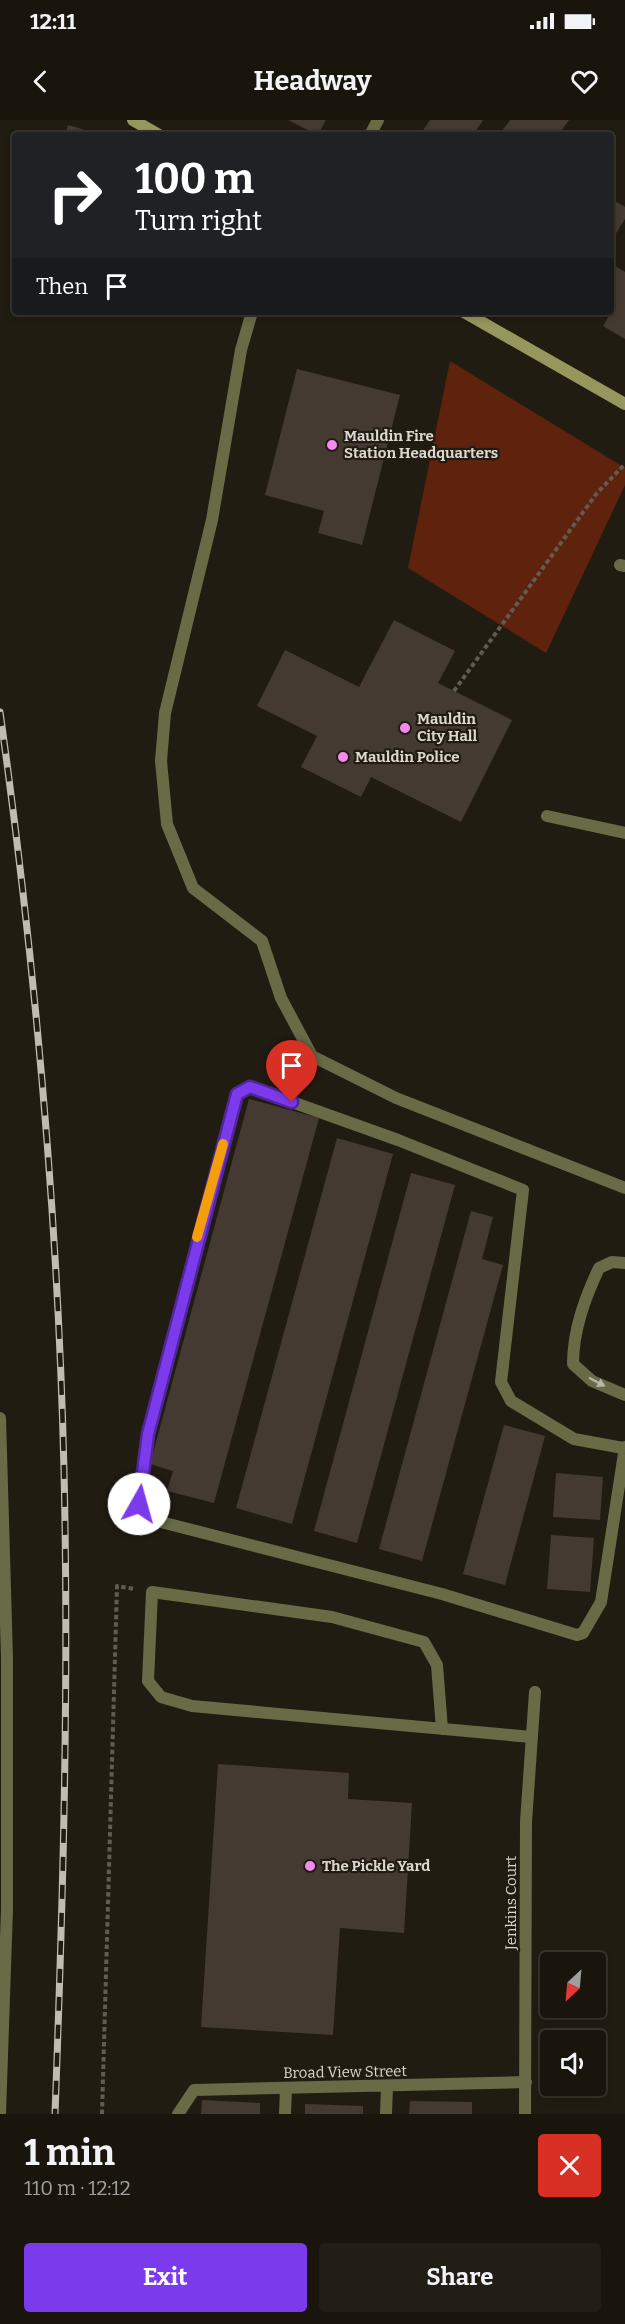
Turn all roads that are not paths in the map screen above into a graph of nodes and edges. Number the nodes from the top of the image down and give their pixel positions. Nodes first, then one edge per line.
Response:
1 (133, 120) edge
2 (154, 132) edge
3 (251, 315) edge
4 (469, 315) edge
5 (625, 404) edge
6 (547, 816) dead end
7 (625, 833) edge
8 (625, 1188) edge
9 (625, 1263) edge
10 (625, 1395) edge
11 (0, 1418) edge
12 (624, 1447) edge
13 (3, 1658) edge
14 (535, 1692) dead end
15 (442, 1729) junction
16 (531, 1737) junction
17 (526, 2082) junction
18 (387, 2086) junction
19 (286, 2088) junction
20 (0, 2114) edge
21 (178, 2114) edge
22 (285, 2114) edge
23 (386, 2114) edge
24 (525, 2114) edge

1 - 2 main road
3 - 8 street
4 - 5 main road
6 - 7 street
9 -> 10 street
11 - 13 street
12 - 12 street
13 - 20 street
14 - 16 street, Jenkins Court
15 - 15 street
15 - 16 street
16 - 17 street, Jenkins Court
17 - 18 street, Broad View Street
17 - 24 street, Jenkins Court
18 - 19 street, Broad View Street
18 - 23 street
19 - 21 street, Broad View Street
19 - 22 street

